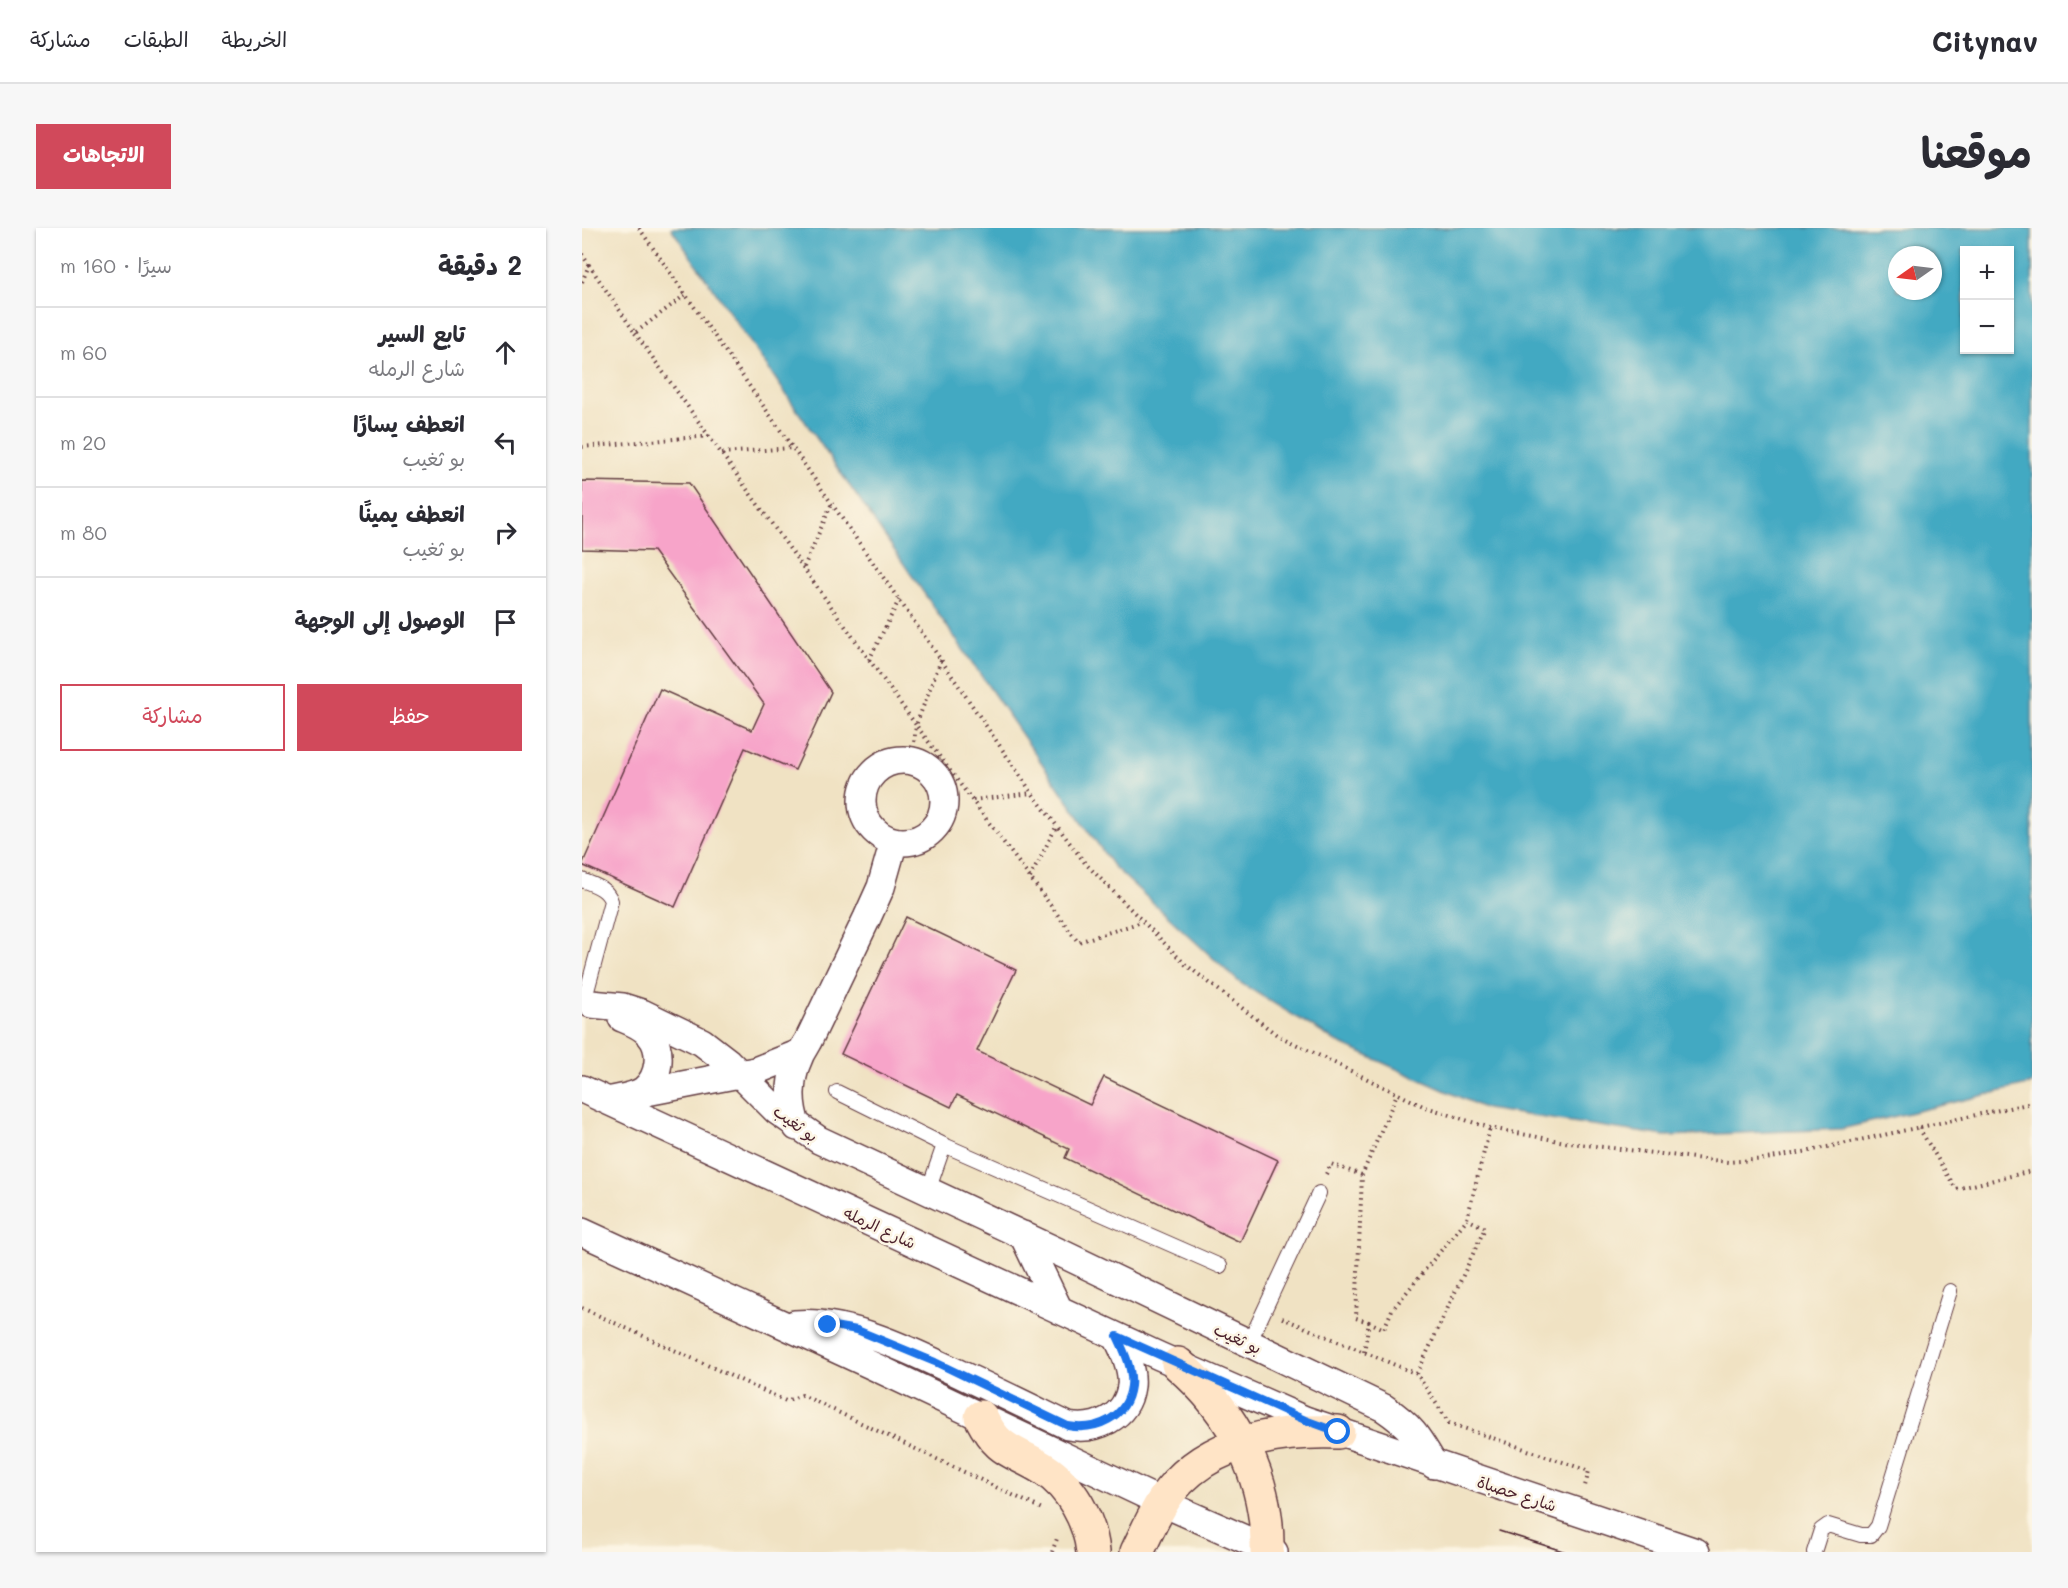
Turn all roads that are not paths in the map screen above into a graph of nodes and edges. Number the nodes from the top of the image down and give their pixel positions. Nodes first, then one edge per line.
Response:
1 (894, 841) junction
2 (582, 880) edge
3 (586, 1002) edge
4 (800, 1053) junction
5 (740, 1074) junction
6 (582, 1089) edge
7 (837, 1092) dead end
8 (636, 1094) junction
9 (608, 1101) junction
10 (797, 1127) junction
11 (944, 1145) junction
12 (928, 1191) junction
13 (1319, 1193) road end
14 (582, 1232) edge
15 (1023, 1235) junction
16 (1221, 1266) dead end
17 (1950, 1291) dead end
18 (1059, 1310) junction
19 (784, 1325) junction
20 (1117, 1336) junction
21 (1249, 1343) junction
22 (1178, 1364) junction
23 (981, 1417) junction
24 (1338, 1432) junction
25 (1243, 1444) junction
26 (1434, 1465) junction
27 (1163, 1503) junction
28 (1089, 1537) edge
29 (1269, 1551) edge
30 (1137, 1552) edge
31 (1696, 1552) edge
32 (1814, 1552) edge

1 - 1 street
1 - 4 street
2 - 3 lane
3 - 5 street, بو ثغيب
3 - 8 street
4 - 5 street
4 - 10 street
5 - 8 street
5 - 10 street, بو ثغيب
6 - 9 street, شارع الرمله
7 - 11 lane
8 - 9 street
9 - 18 street, شارع الرمله
10 - 12 street, بو ثغيب
11 - 12 lane
11 - 16 lane
12 - 15 street, بو ثغيب
13 - 21 lane
14 - 19 street
15 - 18 street
15 - 21 street, بو ثغيب
17 - 32 lane
18 - 20 street, شارع الرمله
19 - 20 street
19 - 23 street
20 - 22 street, شارع الرمله
21 - 26 street, بو ثغيب
22 - 24 street, شارع الرمله
22 - 25 main road, شارع الرمله
23 - 27 street
23 - 28 main road
24 - 25 main road
24 - 26 street, شارع حصباة
25 - 27 main road
25 - 29 main road, شارع الرمله
26 - 31 street, شارع حصباة
27 - 29 street
27 - 30 main road

